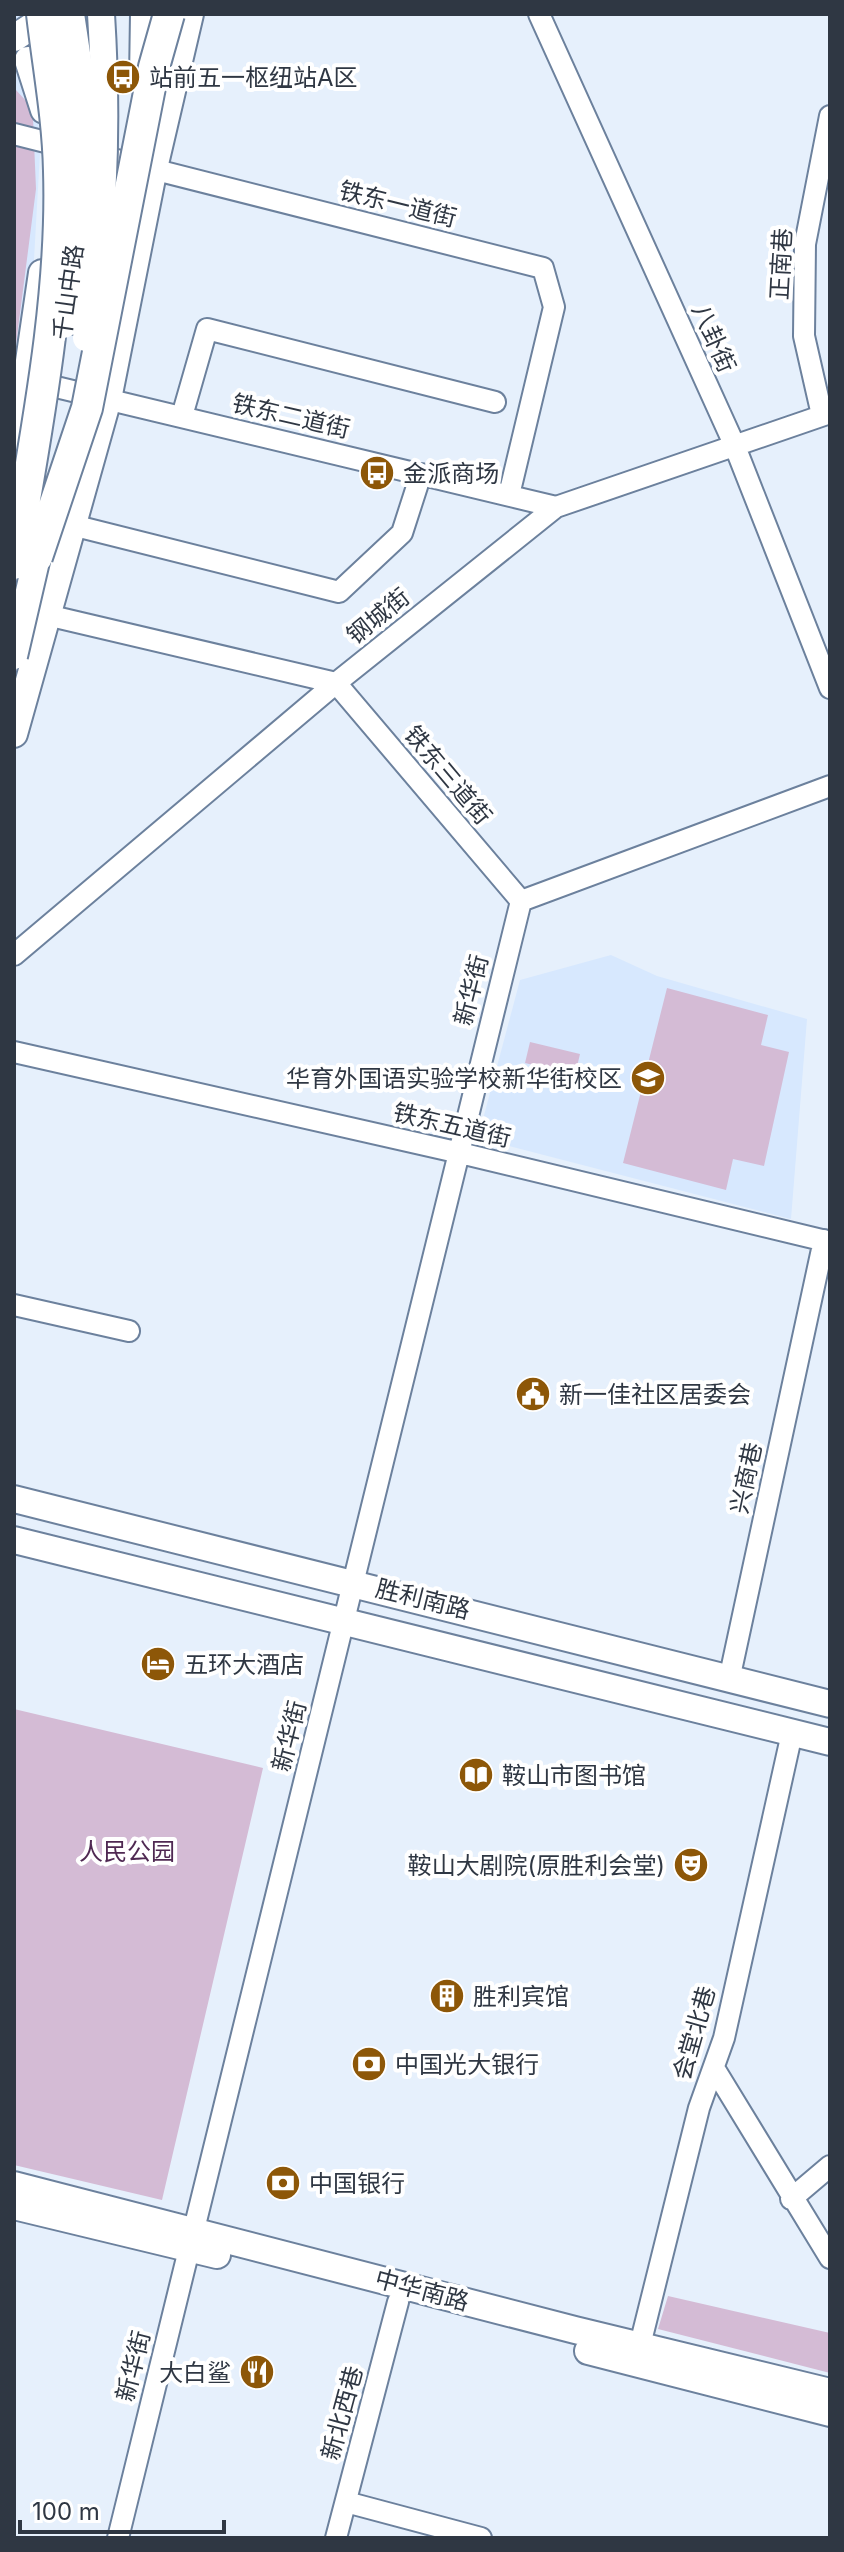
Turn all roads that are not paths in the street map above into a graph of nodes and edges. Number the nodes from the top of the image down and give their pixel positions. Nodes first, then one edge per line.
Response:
1 (23, 14) edge
2 (42, 14) edge
3 (51, 14) edge
4 (69, 14) edge
5 (77, 14) edge
6 (99, 14) edge
7 (146, 14) edge
8 (169, 14) edge
9 (190, 14) edge
10 (539, 14) edge
11 (18, 50) edge
12 (82, 100) junction
13 (830, 116) edge
14 (143, 125) junction
15 (14, 134) edge
16 (47, 142) junction
17 (154, 168) junction
18 (21, 378) edge
19 (108, 399) junction
20 (495, 402) dead end
21 (826, 414) edge
22 (182, 416) junction
23 (734, 444) junction
24 (14, 463) edge
25 (421, 474) junction
26 (509, 495) junction
27 (556, 507) junction
28 (72, 525) junction
29 (22, 562) edge
30 (14, 607) edge
31 (48, 615) junction
32 (14, 656) edge
33 (336, 683) junction
34 (830, 688) edge
35 (14, 734) edge
36 (830, 786) edge
37 (521, 901) junction
38 (14, 955) edge
39 (14, 1052) edge
40 (456, 1152) junction
41 (827, 1241) edge
42 (14, 1305) edge
43 (129, 1331) dead end
44 (14, 1499) edge
45 (14, 1540) edge
46 (355, 1582) junction
47 (344, 1622) junction
48 (729, 1680) junction
49 (830, 1704) edge
50 (792, 1733) junction
51 (830, 1742) edge
52 (714, 2068) junction
53 (830, 2166) edge
54 (14, 2185) edge
55 (791, 2199) junction
56 (14, 2206) edge
57 (191, 2239) junction
58 (830, 2258) edge
59 (398, 2302) junction
60 (640, 2345) junction
61 (830, 2392) edge
62 (830, 2413) edge
63 (346, 2502) junction
64 (118, 2538) edge
65 (336, 2538) edge
66 (481, 2538) edge

1 - 11 main road
2 - 29 highway, bridge
3 - 11 main road
4 - 12 highway, bridge
5 - 12 main road, 千山中路, bridge
6 - 11 main road
6 - 29 main road, 千山中路, bridge
7 - 14 highway, bridge
8 - 14 highway, bridge
9 - 17 main road
10 - 23 street, 八卦街
11 - 16 main road
12 - 29 main road, 千山中路, bridge
13 - 21 street, 正南巷
14 - 29 highway, bridge
15 - 16 street, 铁东一道街
16 - 17 street, 铁东一道街
16 - 18 main road
17 - 19 main road
17 - 26 street, 铁东一道街
18 - 19 street, 铁东二道街
18 - 24 main road
19 - 22 street, 铁东二道街
19 - 28 main road
20 - 22 street
21 - 23 street, 钢城街
22 - 25 street, 铁东二道街
23 - 27 street, 钢城街
23 - 34 street, 八卦街
25 - 26 street, 铁东二道街
25 - 28 street
26 - 27 street, 铁东二道街
27 - 33 street, 钢城街
28 - 31 main road
29 - 32 main road, bridge
30 - 31 street
31 - 33 street
31 - 35 main road
33 - 37 street, 铁东三道街
33 - 38 street, 钢城街
36 - 37 street
37 - 40 street, 新华街
39 - 40 street, 铁东五道街
40 - 41 street, 铁东五道街
40 - 46 street, 新华街
41 - 48 street, 兴商巷
42 - 43 street
44 - 46 main road, 胜利南路
45 - 47 main road, 胜利南路
46 - 47 street, 新华街
46 - 48 main road, 胜利南路
47 - 50 main road, 胜利南路
47 - 57 street, 新华街
48 - 49 main road, 胜利南路
50 - 51 main road, 胜利南路
50 - 52 street, 会堂北巷
52 - 55 street
52 - 60 street, 会堂北巷
53 - 55 street
54 - 57 main road, 中华南路
55 - 58 street
56 - 57 main road
57 - 59 main road
57 - 60 main road, 中华南路
57 - 64 street, 新华街
59 - 62 main road
59 - 63 street, 新北西巷
60 - 61 main road, 中华南路
63 - 65 street, 新北西巷
63 - 66 street

